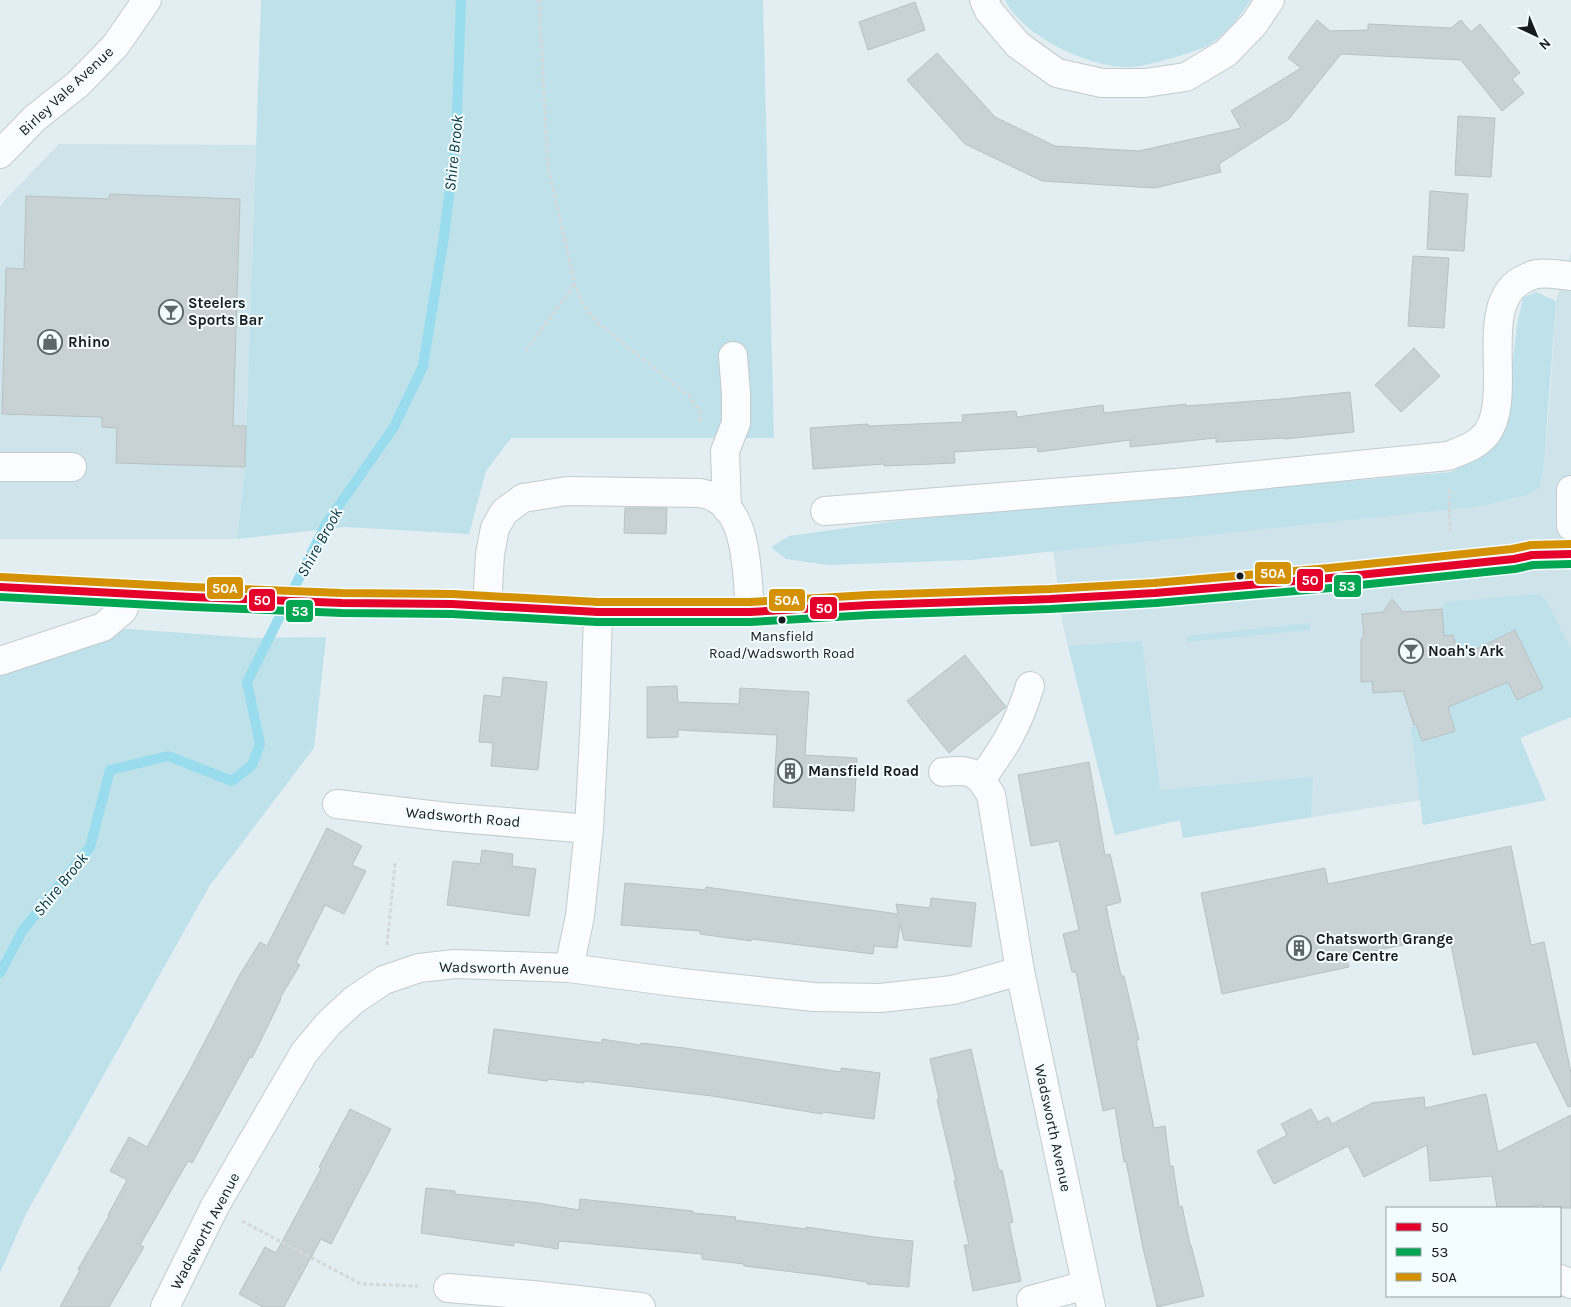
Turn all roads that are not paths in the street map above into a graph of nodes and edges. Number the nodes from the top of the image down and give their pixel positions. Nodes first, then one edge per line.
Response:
1 (147, 0) edge
2 (984, 0) edge
3 (1270, 0) edge
4 (0, 154) edge
5 (1571, 276) edge
6 (733, 356) dead end
7 (0, 467) edge
8 (72, 467) dead end
9 (1571, 490) edge
10 (727, 509) junction
11 (825, 511) dead end
12 (1571, 526) edge
13 (1571, 554) edge
14 (0, 587) edge
15 (129, 594) junction
16 (487, 606) junction
17 (598, 612) junction
18 (750, 612) junction
19 (0, 661) edge
20 (1030, 686) dead end
21 (944, 772) dead end
22 (982, 779) junction
23 (337, 804) dead end
24 (589, 828) junction
25 (569, 968) junction
26 (1020, 971) junction
27 (448, 1288) road end
28 (1088, 1296) edge
29 (498, 1299) edge
30 (1031, 1300) dead end
31 (165, 1307) edge
32 (641, 1307) edge

1 - 4 street, Birley Vale Avenue
2 - 3 street
5 - 11 street
6 - 10 street
7 - 8 street
9 - 12 street
10 - 16 street
10 - 18 street
13 - 18 street
14 - 15 street
15 - 16 street
15 - 19 street
16 - 17 street
17 - 18 street
17 - 24 street
20 - 22 street
21 - 22 street
22 - 26 street, Wadsworth Avenue
23 - 24 street, Wadsworth Road
24 - 25 street
25 - 26 street, Wadsworth Avenue
25 - 31 street, Wadsworth Avenue
26 - 28 street, Wadsworth Avenue
27 - 29 street
28 - 30 street, Wadsworth Avenue
29 - 32 street

